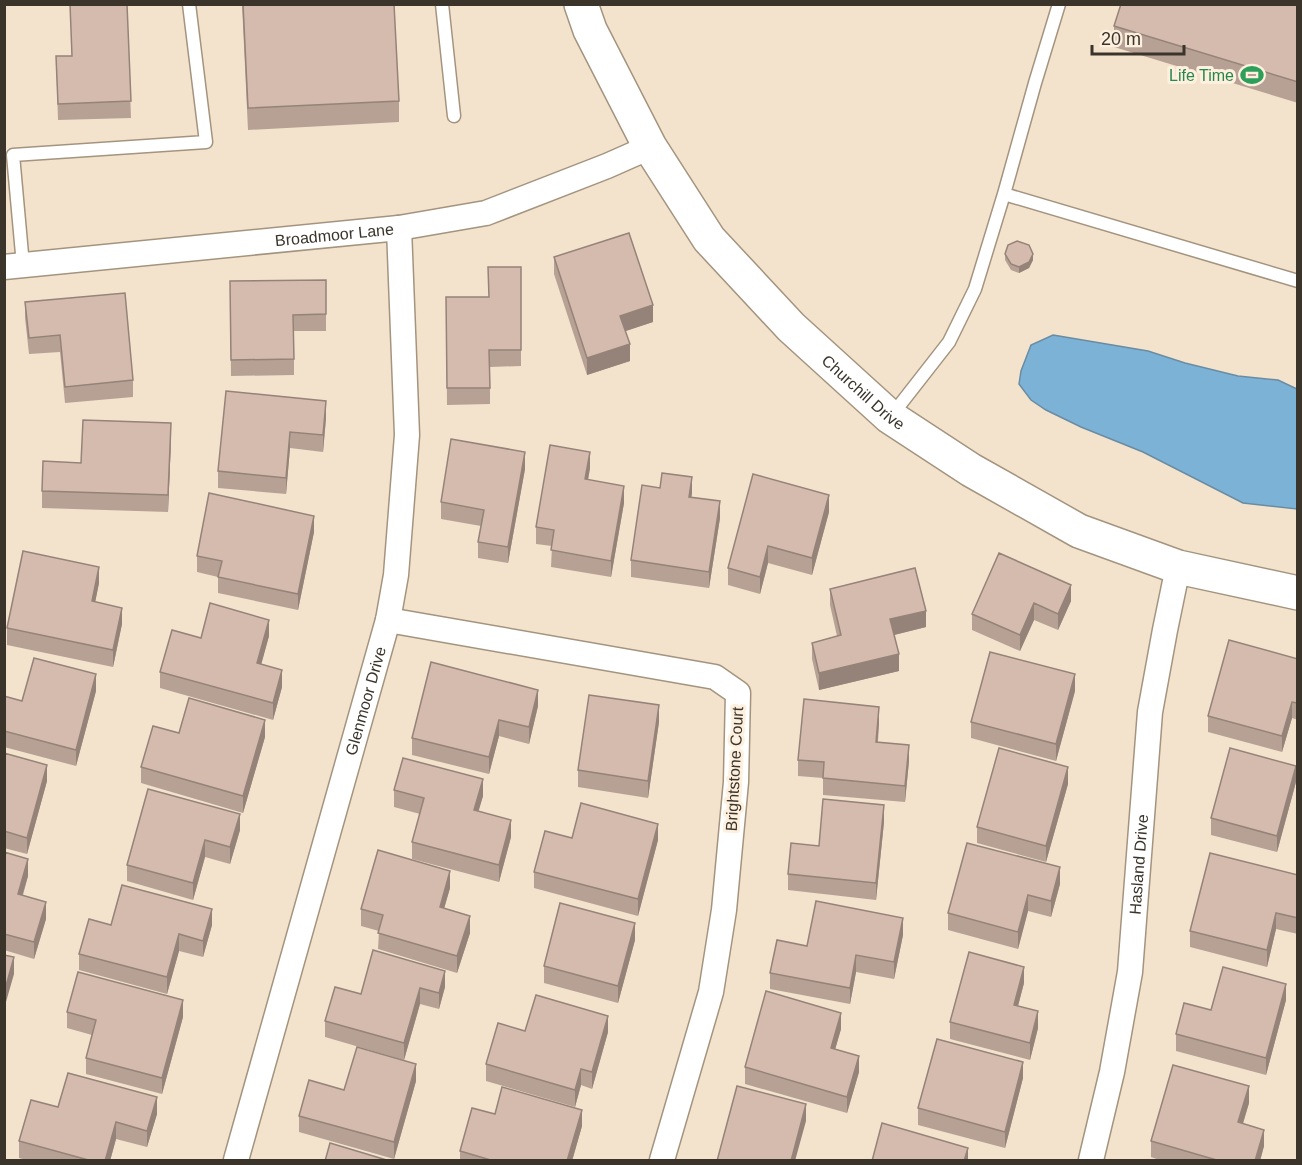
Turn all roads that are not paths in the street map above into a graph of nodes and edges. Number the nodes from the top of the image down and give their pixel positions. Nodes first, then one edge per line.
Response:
1 (189, 4) edge
2 (442, 4) edge
3 (581, 4) edge
4 (1059, 4) edge
5 (454, 116) dead end
6 (650, 147) junction
7 (9, 155) edge
8 (1004, 194) junction
9 (399, 228) junction
10 (14, 266) edge
11 (1298, 281) edge
12 (890, 417) junction
13 (1179, 567) junction
14 (1298, 592) edge
15 (388, 620) junction
16 (236, 1161) edge
17 (662, 1161) edge
18 (1091, 1161) edge

1 - 7 lane
2 - 5 lane
3 - 6 street, Churchill Drive
4 - 8 lane
6 - 9 street, Broadmoor Lane
6 - 12 street, Churchill Drive
7 - 10 lane
8 - 11 lane
8 - 12 lane
9 - 10 street, Broadmoor Lane
9 - 15 street, Glenmoor Drive
12 - 13 street, Churchill Drive
13 - 14 street, Churchill Drive
13 - 18 street, Hasland Drive
15 - 16 street, Glenmoor Drive
15 - 17 street, Brightstone Court

